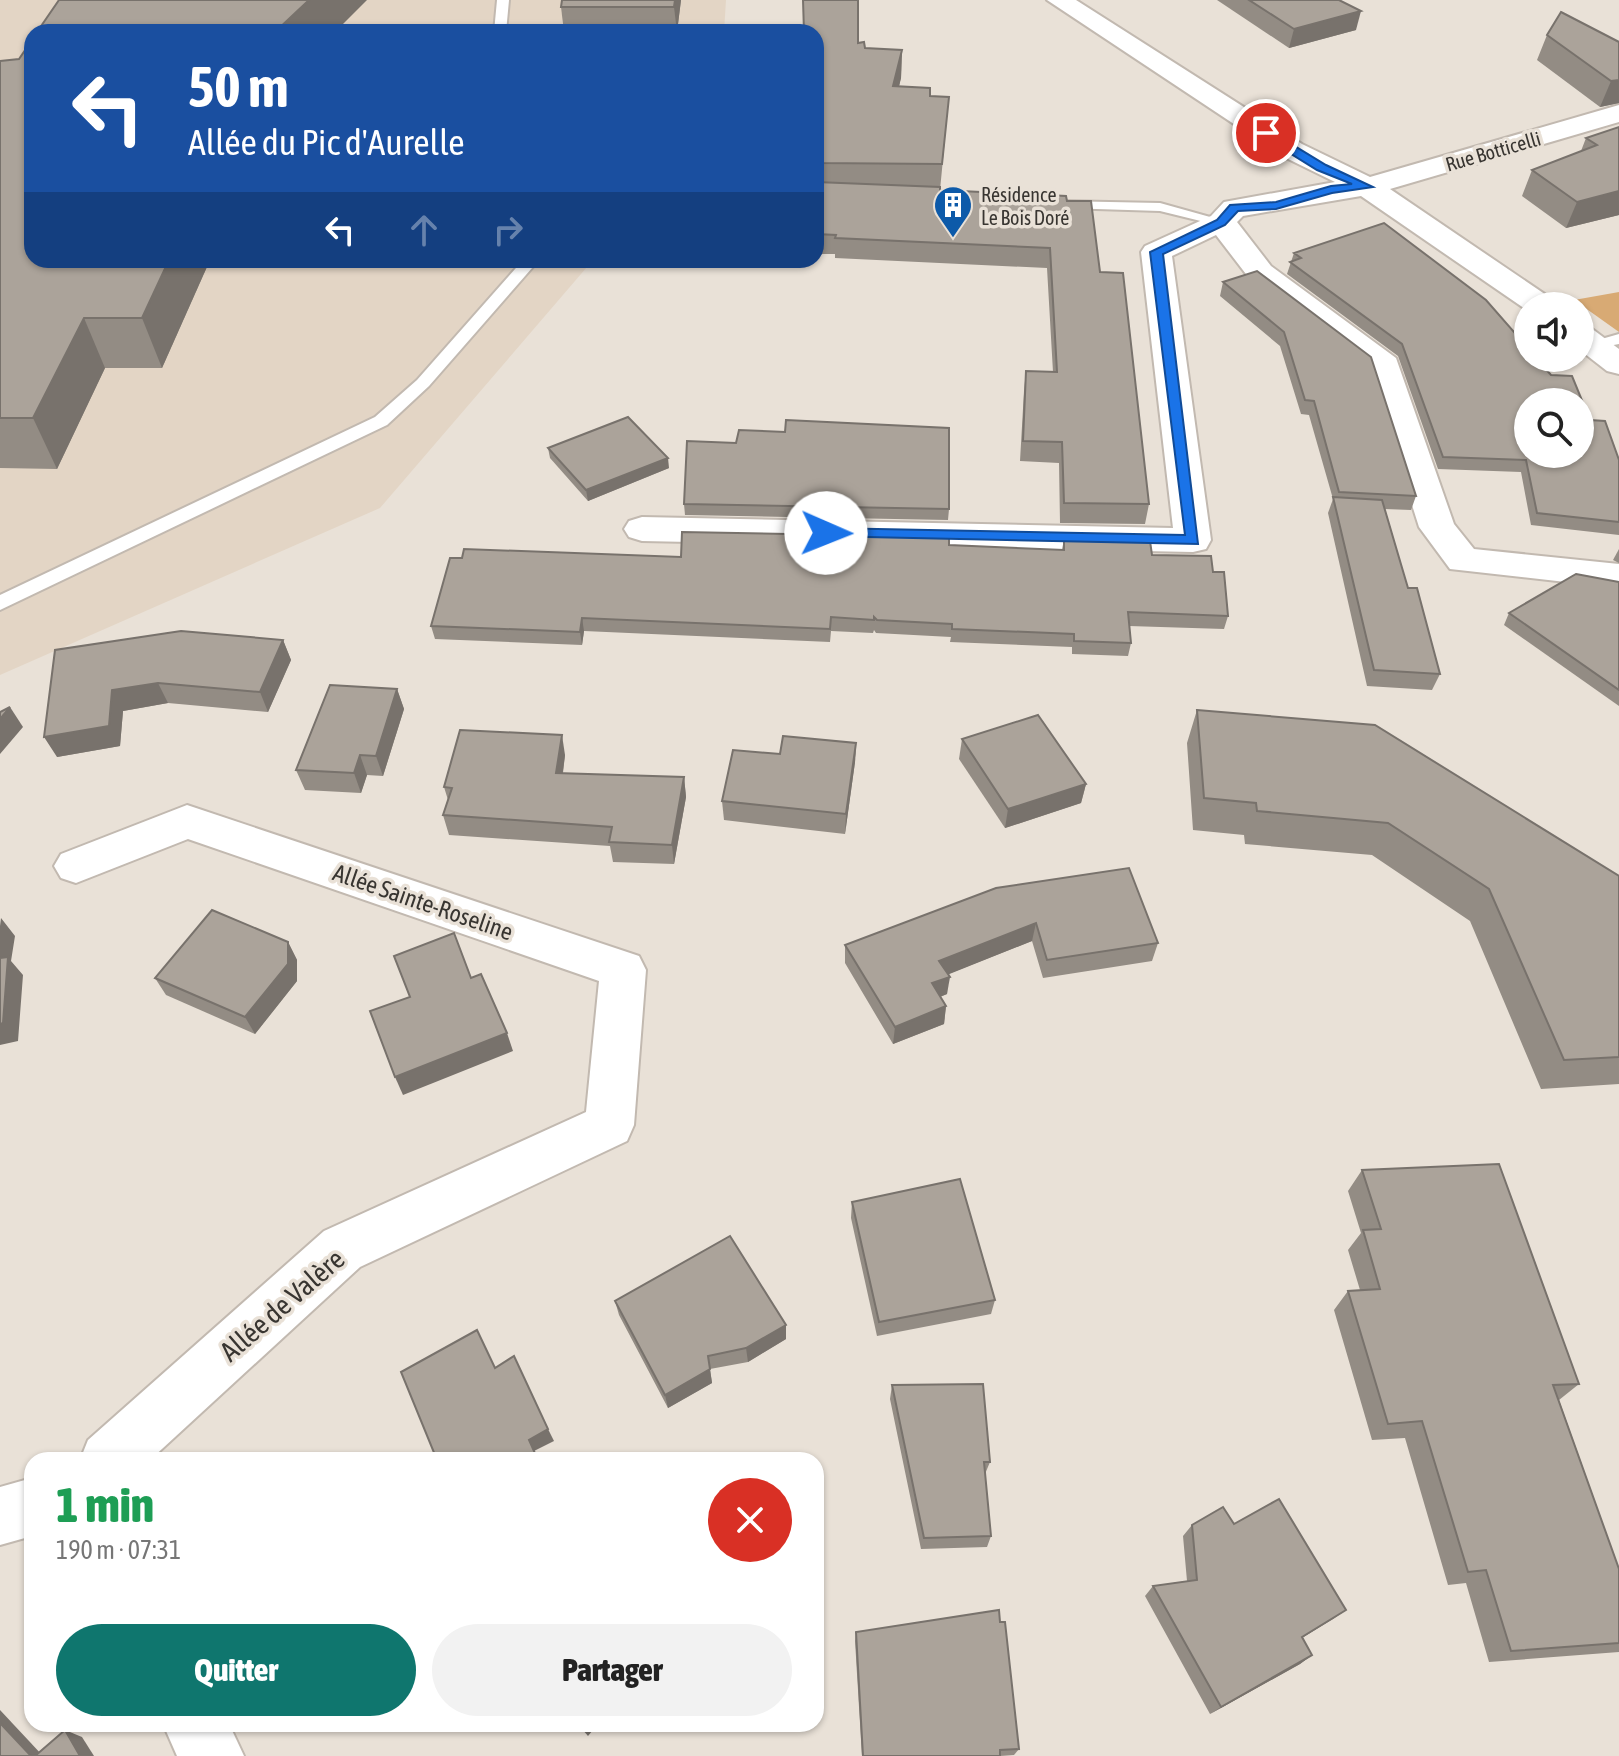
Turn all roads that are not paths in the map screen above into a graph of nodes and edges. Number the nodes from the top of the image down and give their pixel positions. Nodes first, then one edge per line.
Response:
1 (503, 0) edge
2 (1059, 0) edge
3 (501, 24) edge
4 (1619, 113) edge
5 (1367, 187) junction
6 (1052, 204) edge
7 (1221, 222) junction
8 (524, 268) edge
9 (1521, 292) edge
10 (1597, 339) edge
11 (1619, 364) edge
12 (642, 529) dead end
13 (1619, 580) edge
14 (0, 603) edge
15 (76, 866) dead end
16 (609, 1125) joint
17 (117, 1452) edge
18 (24, 1509) edge
19 (0, 1516) edge
20 (198, 1732) edge
21 (212, 1756) edge

1 - 3 lane
2 - 5 street
4 - 5 street, Rue Botticelli
5 - 7 street
5 - 9 street
6 - 7 lane
7 - 12 street
7 - 13 street
8 - 14 lane
10 - 11 street
15 - 16 street, Allée Sainte-Roseline
16 - 17 street, Allée de Valère
18 - 19 street
20 - 21 street

